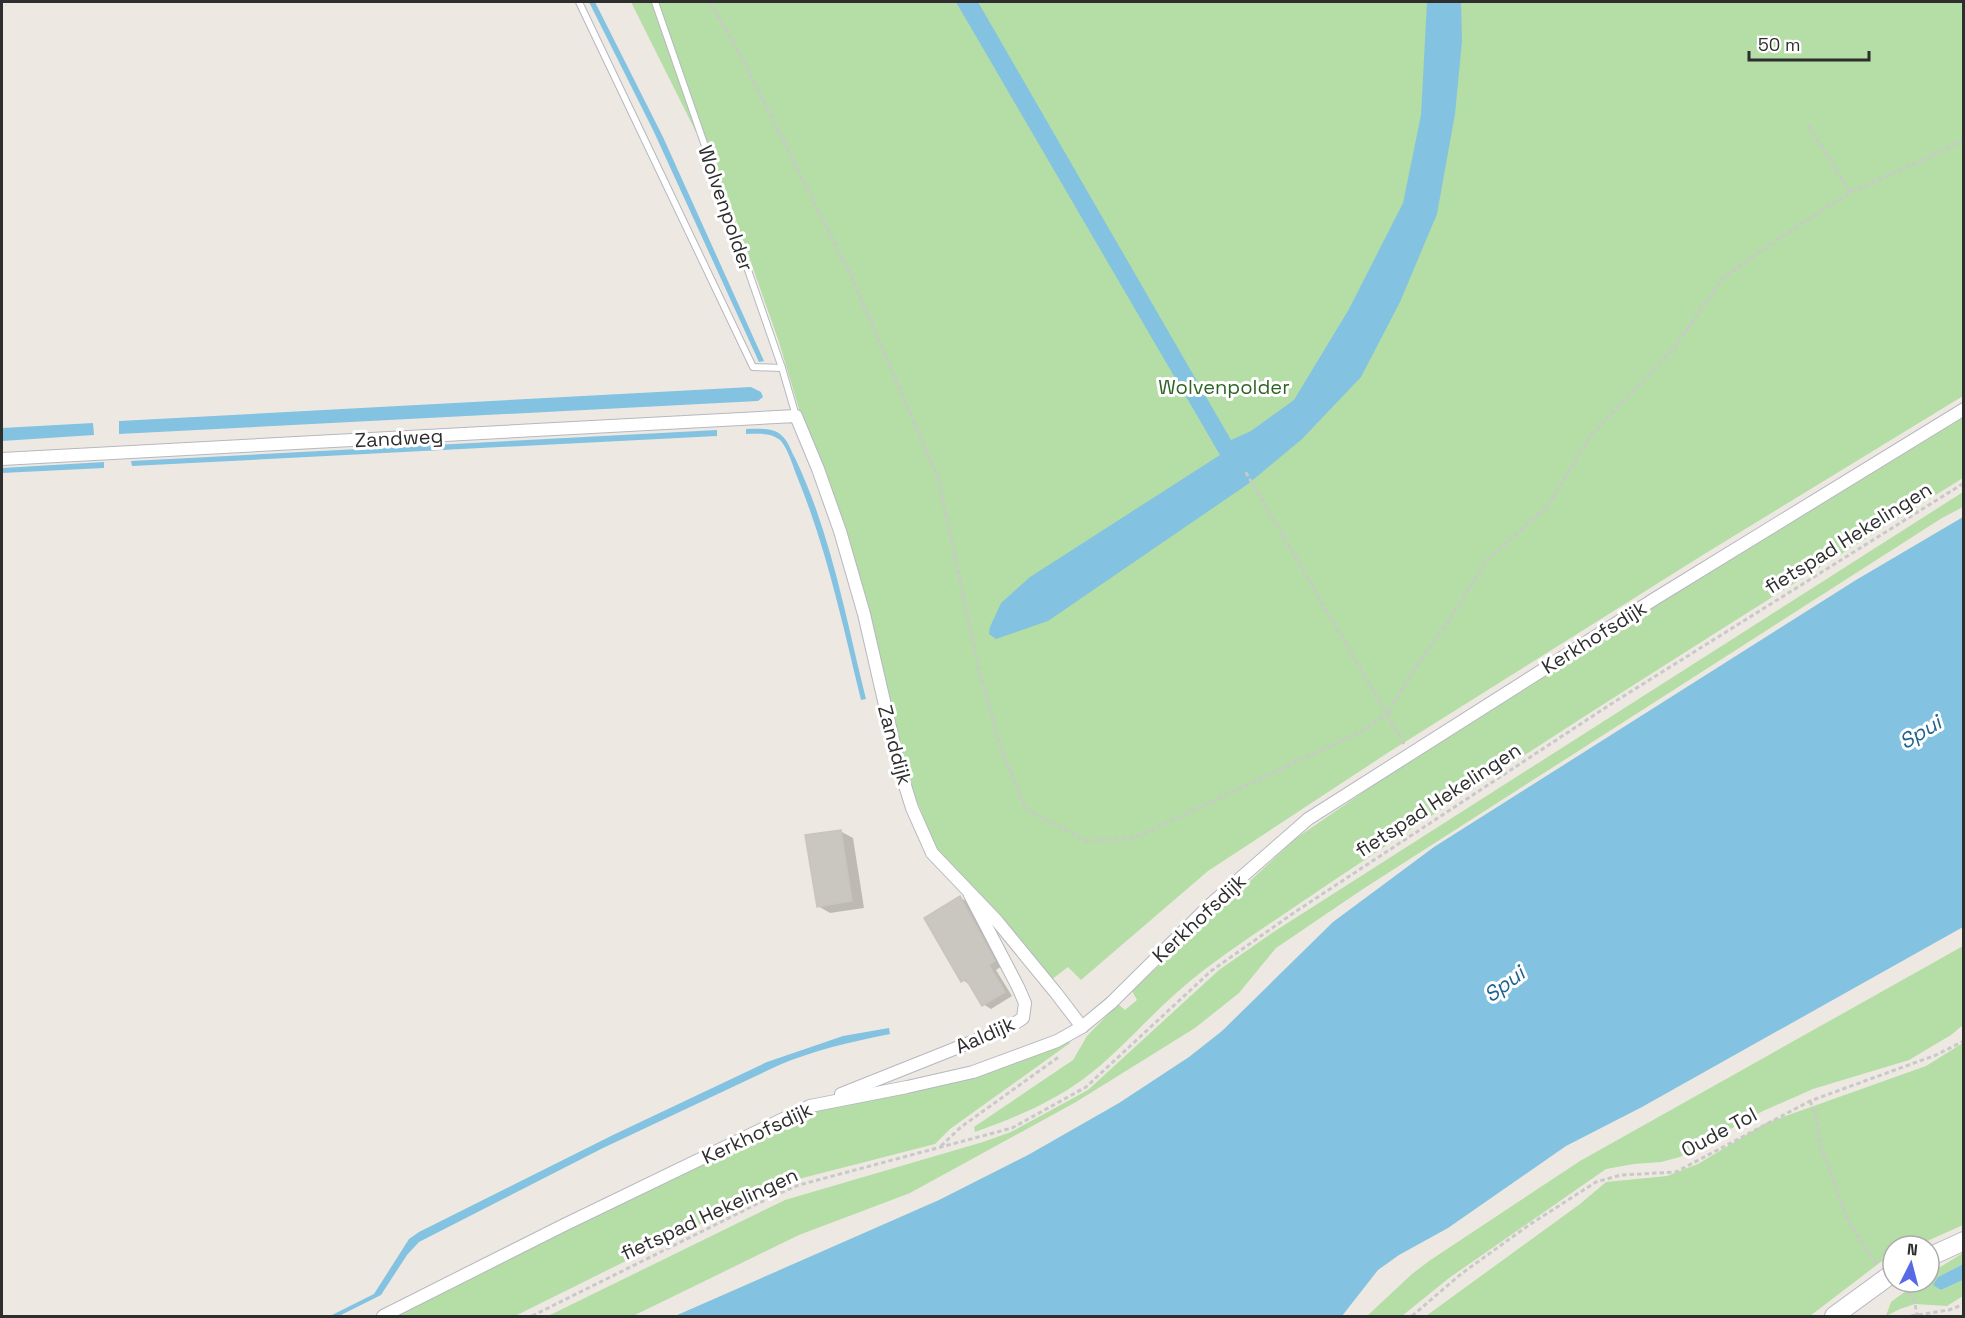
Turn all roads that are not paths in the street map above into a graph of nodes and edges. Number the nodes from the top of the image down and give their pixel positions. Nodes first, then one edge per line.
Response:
1 (579, 2) edge
2 (655, 2) edge
3 (782, 368) junction
4 (1964, 409) edge
5 (795, 416) junction
6 (2, 459) edge
7 (965, 886) junction
8 (1082, 1027) junction
9 (810, 1106) junction
10 (1964, 1241) edge
11 (1941, 1252) edge
12 (1881, 1284) edge
13 (1846, 1313) edge
14 (383, 1317) edge

1 - 3 lane
2 - 3 lane, Wolvenpolder
3 - 5 lane, Wolvenpolder
4 - 8 street, Kerkhofsdijk
5 - 6 street, Zandweg
5 - 7 street, Zanddijk
7 - 8 street, Zanddijk
7 - 9 street, Aaldijk
8 - 9 street, Kerkhofsdijk
9 - 14 street, Kerkhofsdijk
10 - 11 street
12 - 13 street

